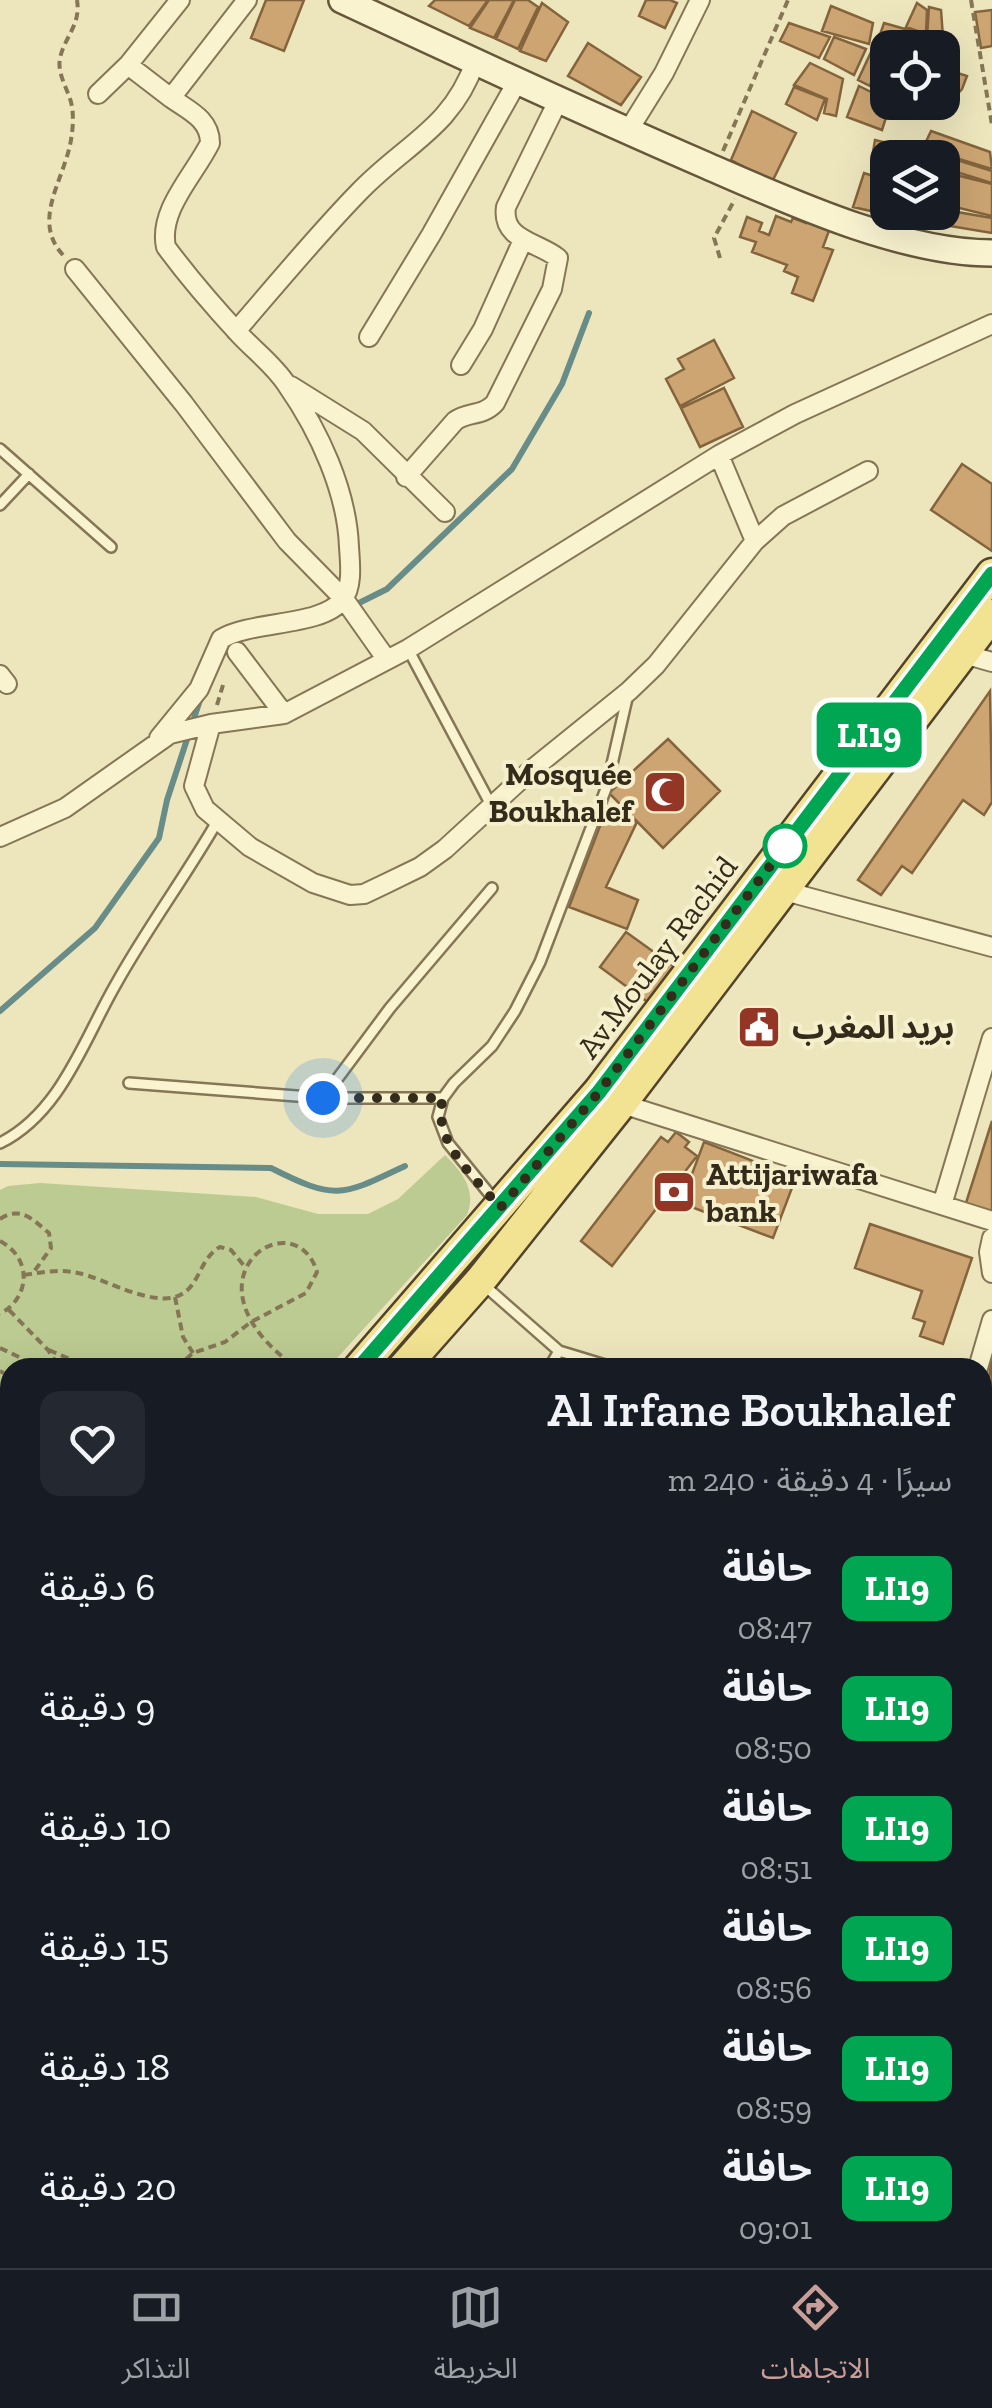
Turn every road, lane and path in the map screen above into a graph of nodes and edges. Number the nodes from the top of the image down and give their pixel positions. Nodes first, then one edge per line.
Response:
1 (76, 0) edge
2 (180, 0) edge
3 (247, 0) edge
4 (342, 0) edge
5 (700, 0) edge
6 (788, 0) edge
7 (971, 0) edge
8 (475, 62) junction
9 (128, 65) junction
10 (517, 82) junction
11 (98, 94) dead end
12 (171, 98) junction
13 (558, 101) junction
14 (992, 125) edge
15 (628, 132) junction
16 (716, 169) junction
17 (745, 182) junction
18 (523, 240) junction
19 (992, 253) edge
20 (720, 258) dead end
21 (75, 269) joint
22 (992, 324) edge
23 (236, 330) junction
24 (368, 337) dead end
25 (461, 364) dead end
26 (286, 382) junction
27 (0, 449) edge
28 (719, 455) junction
29 (868, 471) dead end
30 (29, 474) junction
31 (406, 477) junction
32 (0, 506) edge
33 (445, 512) dead end
34 (755, 540) junction
35 (112, 547) dead end
36 (992, 574) edge
37 (344, 598) junction
38 (992, 615) edge
39 (408, 649) junction
40 (237, 652) joint
41 (978, 658) edge
42 (387, 660) junction
43 (628, 691) junction
44 (284, 714) junction
45 (208, 725) junction
46 (153, 746) junction
47 (490, 806) junction
48 (218, 820) junction
49 (0, 837) edge
50 (492, 888) dead end
51 (781, 890) junction
52 (992, 947) edge
53 (992, 1038) edge
54 (128, 1082) dead end
55 (323, 1098) junction
56 (443, 1098) junction
57 (610, 1098) junction
58 (0, 1142) edge
59 (942, 1204) junction
60 (500, 1208) junction
61 (0, 1220) edge
62 (992, 1221) edge
63 (992, 1238) edge
64 (0, 1241) edge
65 (246, 1268) junction
66 (992, 1273) edge
67 (24, 1274) junction
68 (34, 1274) junction
69 (480, 1282) junction
70 (175, 1298) junction
71 (8, 1310) junction
72 (0, 1314) edge
73 (992, 1320) edge
74 (251, 1322) junction
75 (48, 1350) junction
76 (559, 1351) junction
77 (193, 1353) junction
78 (53, 1358) edge
79 (67, 1358) edge
80 (187, 1358) edge
81 (283, 1358) edge
82 (368, 1358) edge
83 (412, 1358) edge
84 (555, 1358) edge
85 (582, 1358) edge
86 (981, 1358) edge

1 - 21 path
2 - 9 street
3 - 12 street
4 - 8 street
5 - 15 street
6 - 16 path
7 - 14 path
8 - 10 street
8 - 23 street
9 - 11 street
9 - 12 street
10 - 13 street
10 - 24 street
12 - 23 street
13 - 15 street
13 - 18 street
15 - 16 street
16 - 17 street
17 - 19 street
17 - 20 path
18 - 25 street
18 - 31 street
21 - 37 street
22 - 28 street
23 - 26 street
26 - 31 street
26 - 37 street
27 - 30 lane
28 - 34 street
28 - 39 street
29 - 34 street
30 - 32 lane
30 - 35 lane
31 - 33 street
34 - 43 street
36 - 57 main road, Av.Moulay Rachid
37 - 42 street
37 - 46 street
38 - 41 main road, Av.Moulay Rachid
39 - 42 street
39 - 47 lane
40 - 44 street
40 - 45 path
41 - 51 main road, Av.Moulay Rachid
42 - 44 street
43 - 47 street
43 - 56 lane
44 - 45 street
45 - 46 street
45 - 48 street
46 - 49 street
47 - 48 street
48 - 58 lane
50 - 55 lane
51 - 52 street
51 - 57 main road, Av.Moulay Rachid
53 - 59 street
54 - 55 lane
55 - 56 lane
56 - 60 lane
57 - 59 street
57 - 60 main road, Av.Moulay Rachid
57 - 69 main road, Av.Moulay Rachid
59 - 62 street
60 - 82 main road, Av.Moulay Rachid
61 - 68 path
63 - 66 street
64 - 67 path
65 - 70 path
65 - 74 path
65 - 74 path
67 - 68 path
67 - 71 path
68 - 70 path
69 - 76 lane
69 - 83 main road, Av.Moulay Rachid
70 - 77 path
71 - 72 path
71 - 75 path
73 - 86 street
74 - 77 path
74 - 81 path
75 - 78 path
75 - 79 path
76 - 84 lane
76 - 85 lane
77 - 80 path

